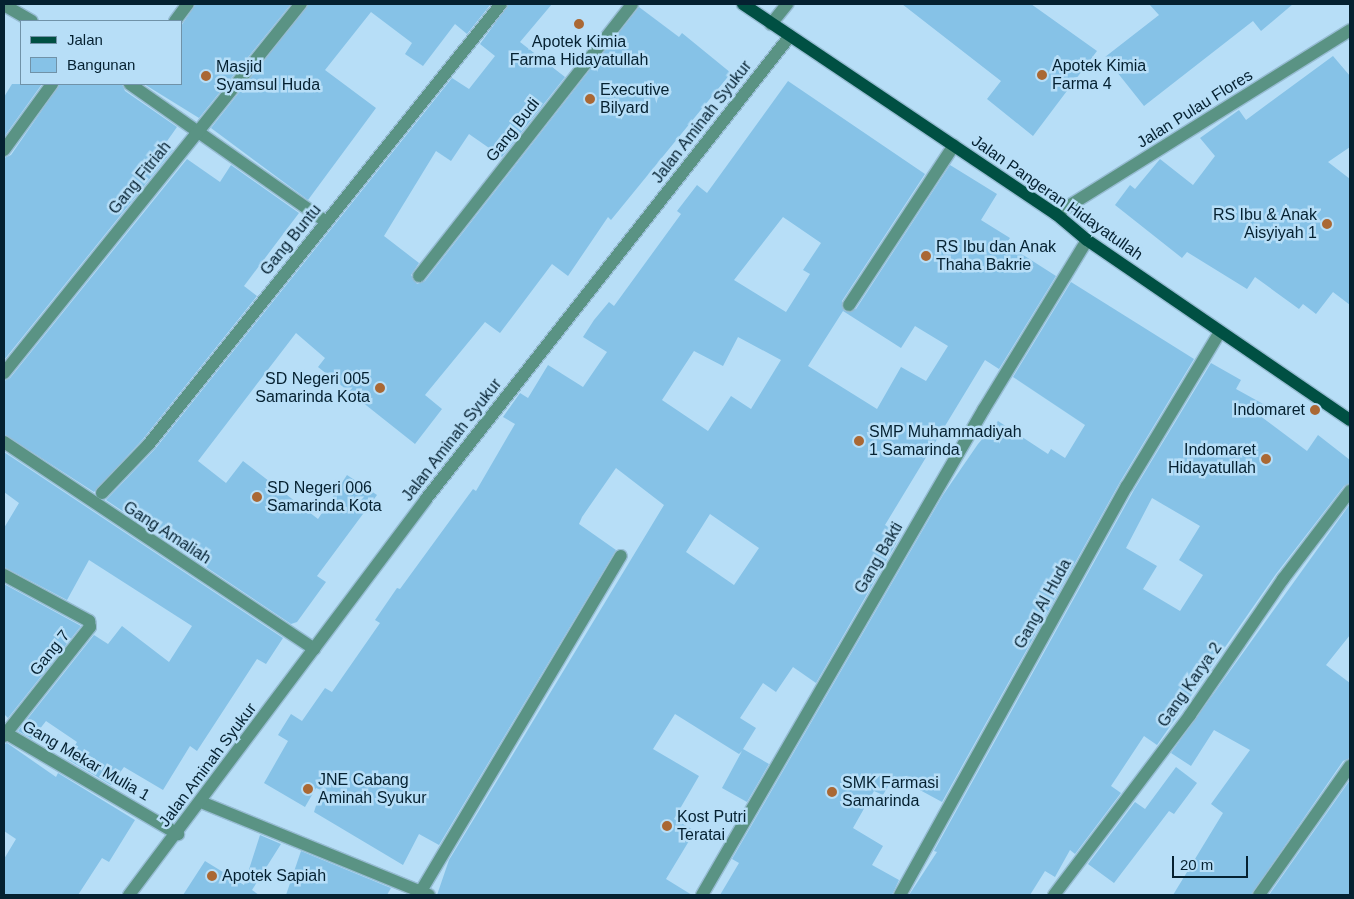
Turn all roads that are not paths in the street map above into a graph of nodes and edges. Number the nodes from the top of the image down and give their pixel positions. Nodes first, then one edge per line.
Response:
1 (188, 4) edge
2 (301, 4) edge
3 (501, 4) edge
4 (632, 4) edge
5 (743, 4) edge
6 (786, 4) edge
7 (4, 5) edge
8 (30, 20) edge
9 (176, 20) edge
10 (771, 24) junction
11 (1350, 30) edge
12 (790, 36) junction
13 (51, 85) edge
14 (131, 85) edge
15 (199, 131) junction
16 (954, 145) junction
17 (4, 150) edge
18 (1056, 214) junction
19 (326, 222) junction
20 (1087, 240) junction
21 (419, 276) dead end
22 (849, 305) dead end
23 (1220, 332) junction
24 (4, 373) edge
25 (1350, 420) edge
26 (4, 442) edge
27 (1350, 491) edge
28 (102, 493) dead end
29 (621, 556) dead end
30 (4, 575) edge
31 (314, 649) junction
32 (4, 734) edge
33 (1350, 766) edge
34 (201, 802) junction
35 (178, 834) junction
36 (425, 893) edge
37 (129, 895) edge
38 (702, 895) edge
39 (900, 895) edge
40 (1054, 895) edge
41 (1259, 895) edge

1 - 9 street
2 - 15 street, Gang Fitriah
3 - 19 street, Gang Buntu
4 - 21 street, Gang Budi
5 - 10 main road, Jalan Pangeran Hidayatullah
6 - 10 street
7 - 8 street
10 - 12 main road, Jalan Pangeran Hidayatullah
11 - 18 street, Jalan Pulau Flores
12 - 16 main road, Jalan Pangeran Hidayatullah
12 - 31 street, Jalan Aminah Syukur
13 - 17 street
14 - 15 street
15 - 19 street
15 - 24 street, Gang Fitriah
16 - 18 main road, Jalan Pangeran Hidayatullah
16 - 22 street
18 - 20 main road, Jalan Pangeran Hidayatullah
19 - 28 street, Gang Buntu
20 - 23 main road, Jalan Pangeran Hidayatullah
20 - 38 street, Gang Bakti
23 - 25 main road, Jalan Pangeran Hidayatullah
23 - 39 street, Gang Al Huda
26 - 31 street, Gang Amaliah
27 - 40 street, Gang Karya 2
29 - 36 street
30 - 32 street, Gang 7
31 - 34 street, Jalan Aminah Syukur
32 - 35 street, Gang Mekar Mulia 1
33 - 41 street
34 - 35 street, Jalan Aminah Syukur
34 - 36 street
35 - 37 street, Jalan Aminah Syukur

